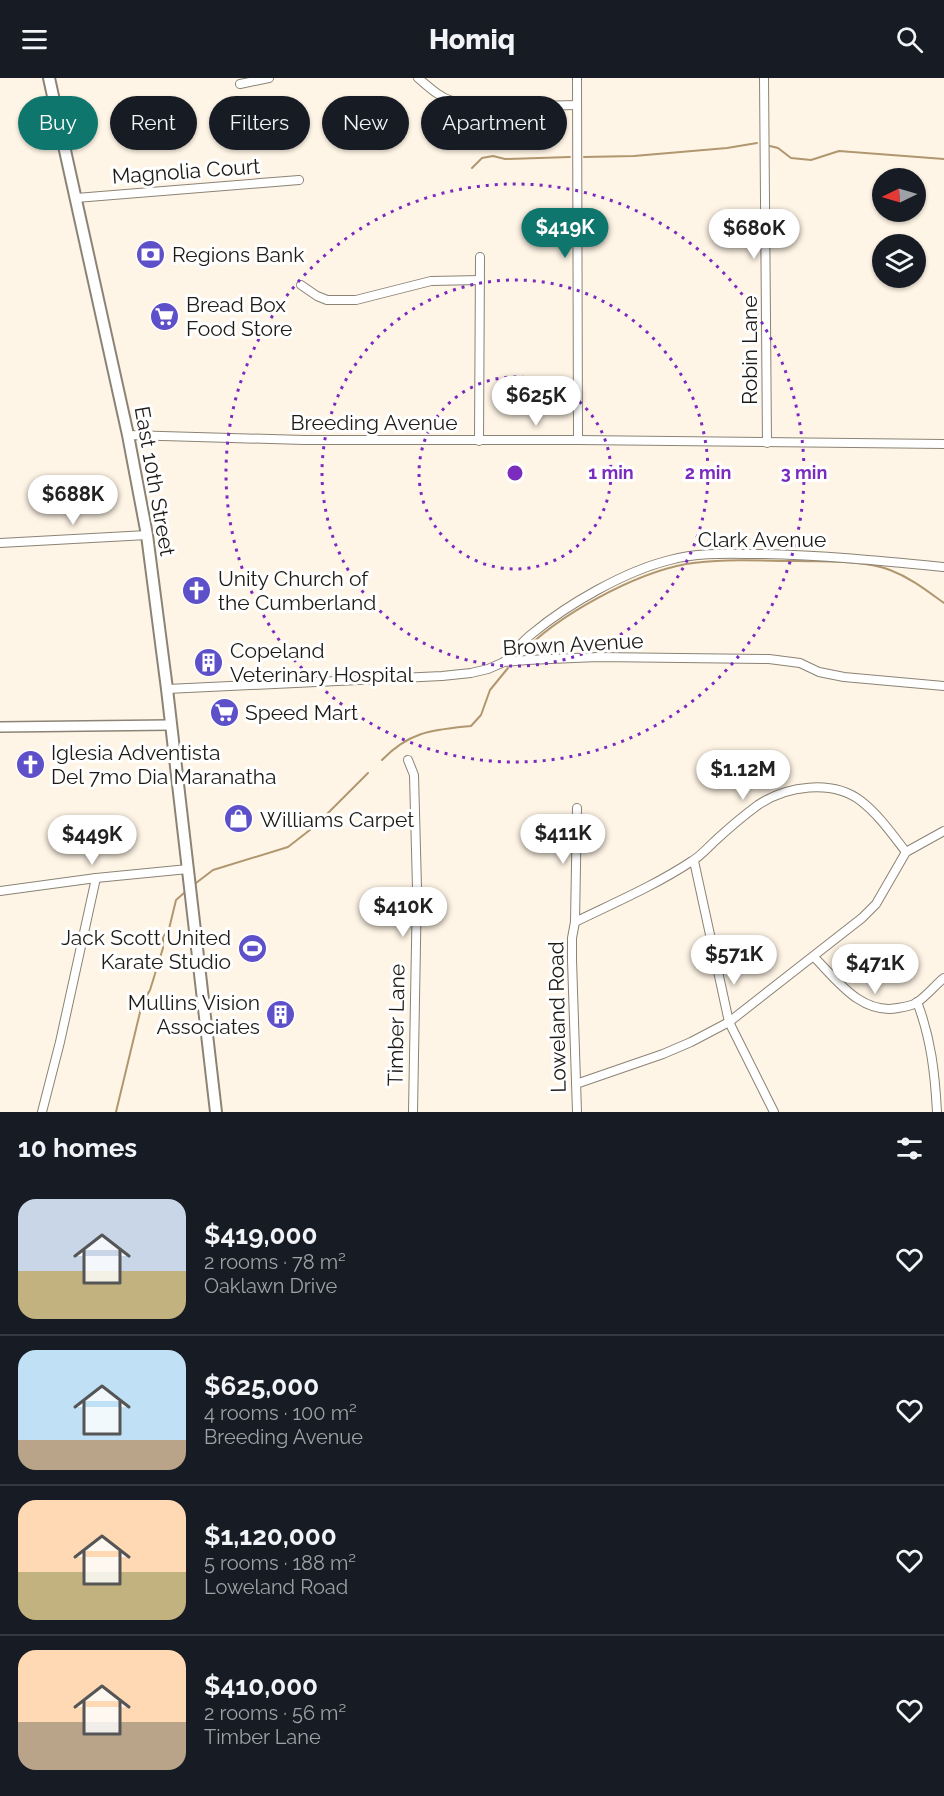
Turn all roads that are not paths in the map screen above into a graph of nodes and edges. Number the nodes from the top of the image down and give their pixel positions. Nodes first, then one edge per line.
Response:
1 (49, 78) edge
2 (269, 78) edge
3 (418, 78) edge
4 (577, 78) edge
5 (764, 78) edge
6 (240, 84) dead end
7 (577, 105) junction
8 (299, 180) dead end
9 (76, 198) junction
10 (480, 257) dead end
11 (480, 280) junction
12 (301, 285) dead end
13 (128, 435) junction
14 (578, 440) junction
15 (479, 441) junction
16 (767, 443) junction
17 (944, 444) edge
18 (147, 535) junction
19 (0, 543) edge
20 (944, 567) edge
21 (504, 662) junction
22 (944, 686) edge
23 (167, 689) junction
24 (171, 725) junction
25 (0, 727) edge
26 (408, 760) dead end
27 (577, 808) dead end
28 (944, 831) edge
29 (906, 852) junction
30 (694, 861) junction
31 (188, 869) junction
32 (96, 878) junction
33 (0, 891) edge
34 (575, 922) junction
35 (814, 957) junction
36 (944, 978) edge
37 (917, 1002) junction
38 (729, 1023) junction
39 (576, 1084) junction
40 (42, 1112) edge
41 (216, 1112) edge
42 (413, 1112) edge
43 (577, 1112) edge
44 (774, 1112) edge
45 (937, 1112) edge

1 - 9 main road, East 10th Street
2 - 6 street
3 - 7 street
4 - 7 street
5 - 16 street, Robin Lane
7 - 14 street
8 - 9 street, Magnolia Court
9 - 13 main road, East 10th Street
10 - 11 street
11 - 12 street
11 - 15 street
13 - 15 street, Breeding Avenue
13 - 18 main road, East 10th Street
14 - 15 street, Breeding Avenue
14 - 16 street, Breeding Avenue
16 - 17 street, Breeding Avenue
18 - 19 street
18 - 23 main road, East 10th Street
20 - 21 street, Clark Avenue
21 - 22 street, Brown Avenue
21 - 23 street, Brown Avenue
23 - 24 main road, East 10th Street
24 - 25 street
24 - 31 main road, East 10th Street
26 - 42 street, Timber Lane
27 - 34 street
28 - 29 street
29 - 30 street, Loweland Road
29 - 35 street
30 - 34 street, Loweland Road
30 - 38 street
31 - 32 street
31 - 41 main road, East 10th Street
32 - 33 street
32 - 40 street
34 - 39 street, Loweland Road
35 - 37 street
35 - 38 street
36 - 37 street
37 - 45 street
38 - 39 street
38 - 44 street
39 - 43 street, Loweland Road

